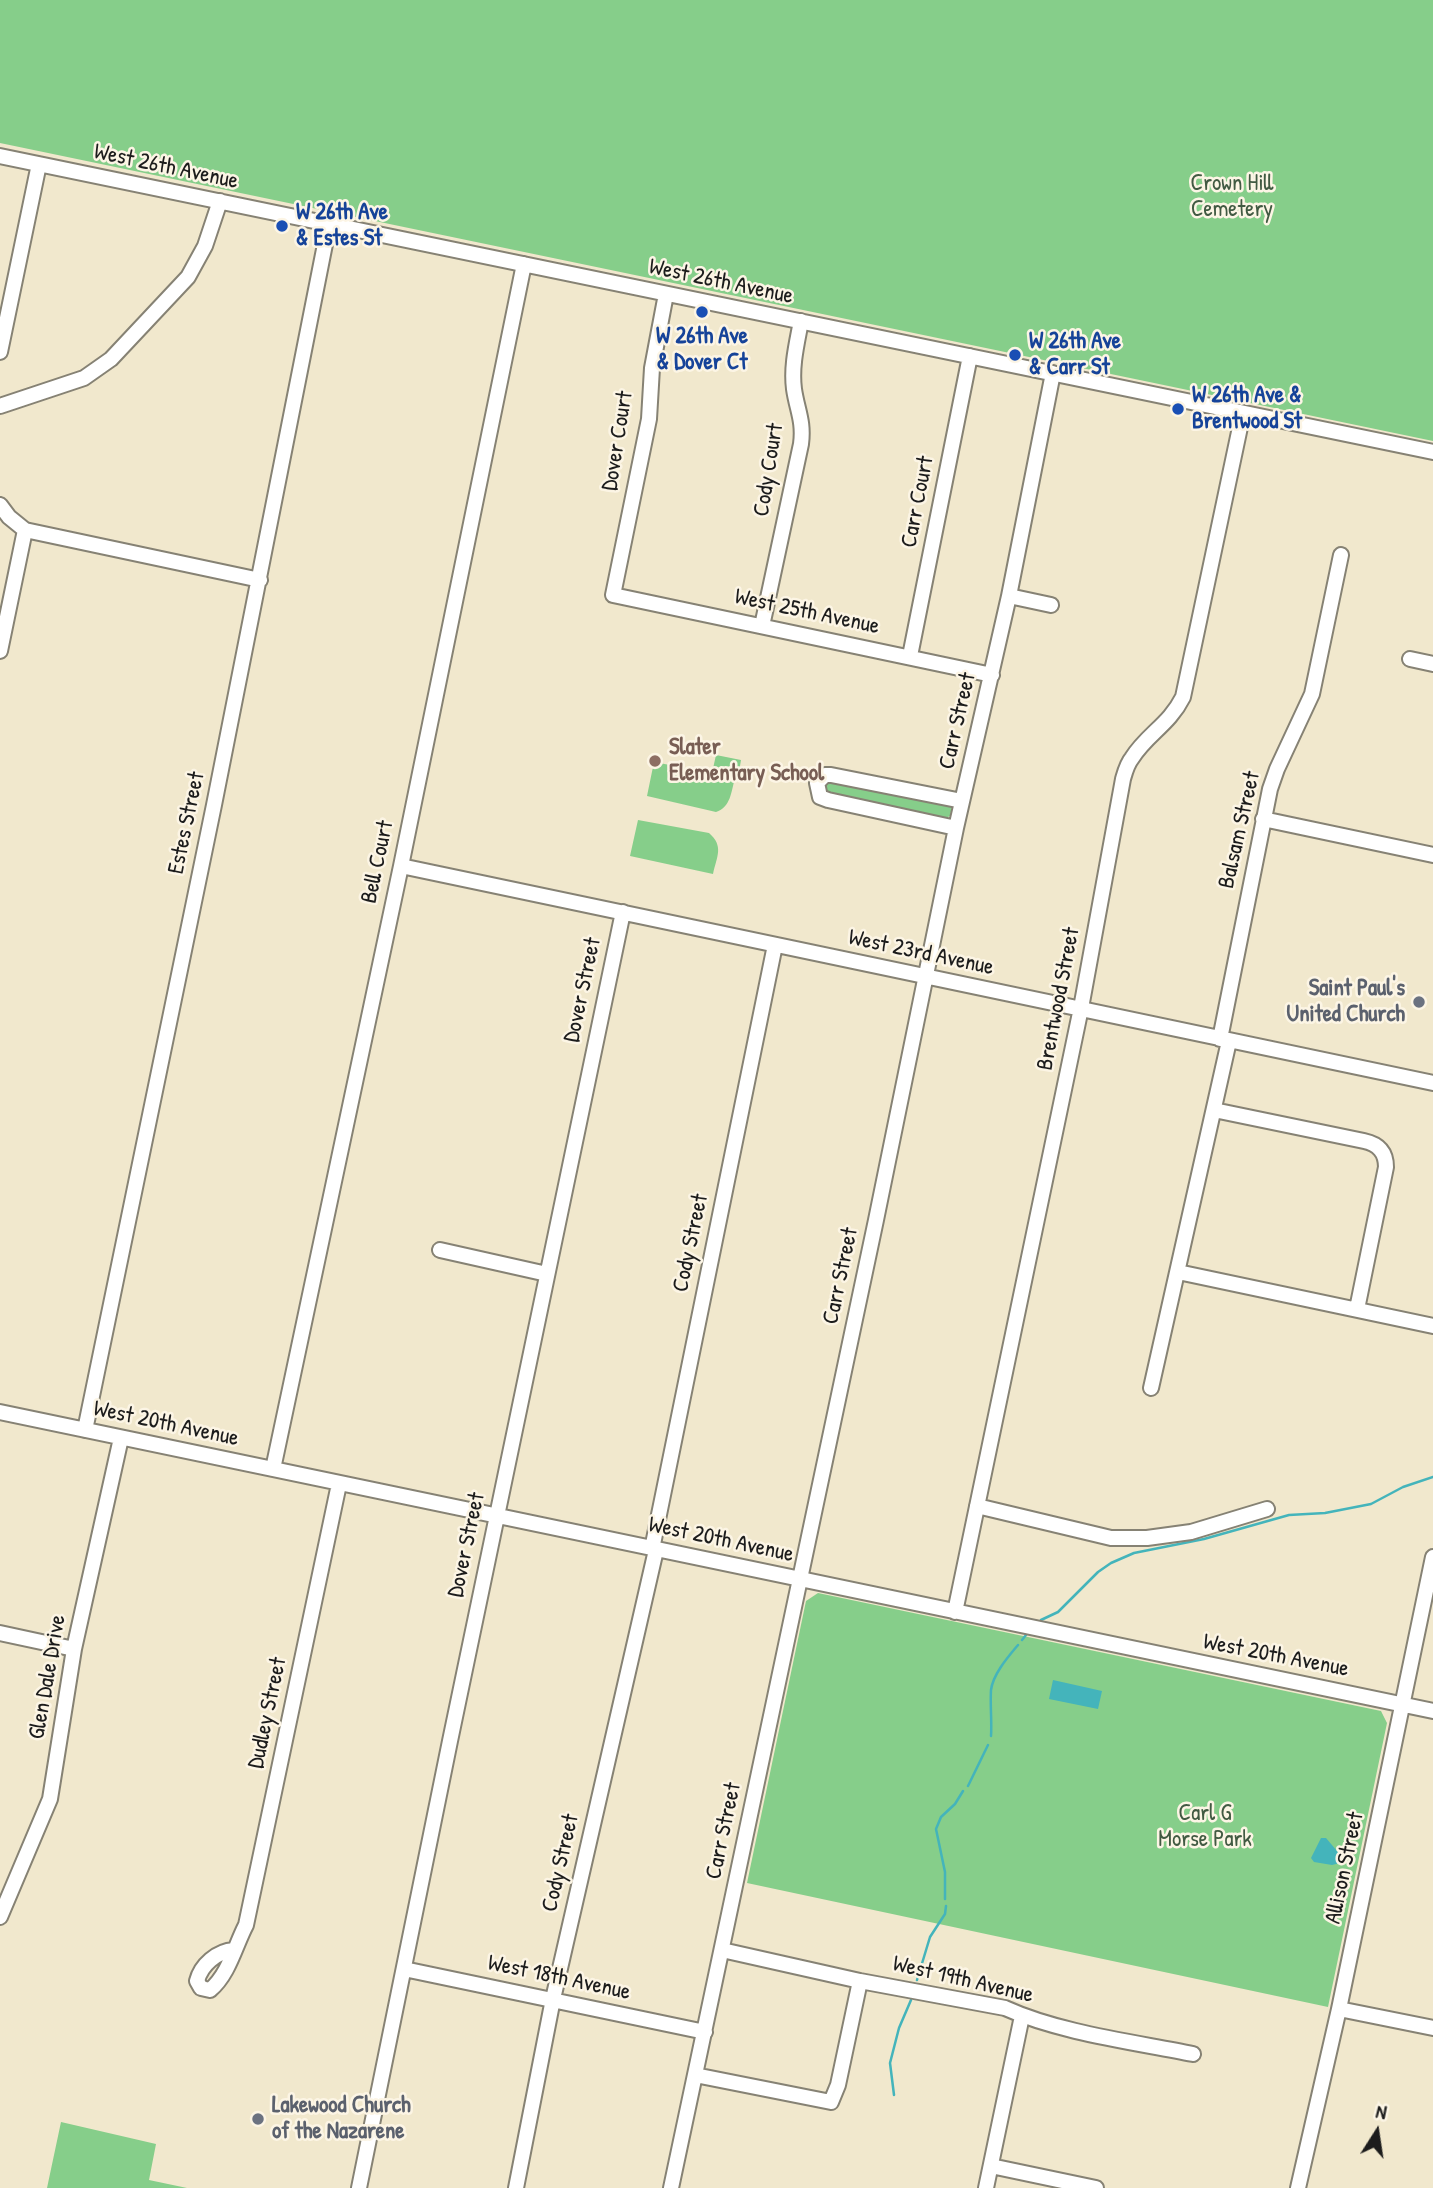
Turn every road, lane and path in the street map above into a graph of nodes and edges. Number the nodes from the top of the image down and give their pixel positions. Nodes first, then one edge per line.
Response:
1 (0, 156) edge
2 (38, 164) junction
3 (220, 201) junction
4 (329, 224) junction
5 (523, 264) junction
6 (666, 293) junction
7 (801, 321) junction
8 (0, 352) edge
9 (970, 356) junction
10 (1053, 373) junction
11 (0, 406) edge
12 (1243, 413) junction
13 (1433, 452) edge
14 (0, 505) edge
15 (25, 530) junction
16 (1341, 555) dead end
17 (260, 580) junction
18 (613, 595) joint
19 (1009, 596) junction
20 (1051, 605) dead end
21 (762, 626) junction
22 (0, 652) edge
23 (910, 656) junction
24 (1410, 659) dead end
25 (1433, 664) edge
26 (992, 675) junction
27 (962, 801) junction
28 (1263, 819) junction
29 (956, 828) junction
30 (1433, 855) edge
31 (401, 866) junction
32 (623, 912) junction
33 (775, 946) junction
34 (925, 977) junction
35 (1081, 1008) junction
36 (1224, 1040) junction
37 (1433, 1083) edge
38 (1214, 1110) junction
39 (440, 1250) dead end
40 (1178, 1272) junction
41 (547, 1274) junction
42 (1357, 1310) junction
43 (1433, 1326) edge
44 (1152, 1388) dead end
45 (0, 1412) edge
46 (85, 1430) junction
47 (121, 1438) junction
48 (272, 1469) junction
49 (339, 1483) junction
50 (977, 1506) junction
51 (1267, 1510) dead end
52 (496, 1516) junction
53 (654, 1549) junction
54 (1433, 1557) edge
55 (1431, 1576) edge
56 (800, 1580) junction
57 (955, 1612) junction
58 (0, 1633) edge
59 (74, 1649) junction
60 (1402, 1704) junction
61 (1433, 1711) edge
62 (0, 1917) edge
63 (234, 1950) dead end
64 (722, 1950) junction
65 (404, 1969) junction
66 (860, 1981) junction
67 (554, 1999) junction
68 (1339, 2009) junction
69 (1022, 2016) junction
70 (1433, 2028) edge
71 (705, 2032) junction
72 (1193, 2054) dead end
73 (695, 2075) junction
74 (991, 2166) junction
75 (359, 2188) edge
76 (516, 2188) edge
77 (671, 2188) edge
78 (986, 2188) edge
79 (1096, 2188) edge
80 (1298, 2188) edge

1 - 2 street, West 26th Avenue
2 - 3 street, West 26th Avenue
2 - 8 street
3 - 4 street, West 26th Avenue
3 - 11 street
4 - 5 street, West 26th Avenue
4 - 17 street, Estes Street
5 - 6 street, West 26th Avenue
5 - 31 street, Bell Court
6 - 7 street, West 26th Avenue
6 - 18 street, Dover Court
7 - 9 street, West 26th Avenue
7 - 21 street, Cody Court
9 - 10 street, West 26th Avenue
9 - 23 street, Carr Court
10 - 12 street, West 26th Avenue
10 - 19 street, Carr Street
12 - 13 street, West 26th Avenue
12 - 35 street, Brentwood Street
14 - 15 street
15 - 17 street
15 - 22 street
16 - 28 street, Balsam Street
17 - 46 street, Estes Street
18 - 21 street, West 25th Avenue
19 - 20 street
19 - 26 street, Carr Street
21 - 23 street, West 25th Avenue
23 - 26 street, West 25th Avenue
24 - 25 street
26 - 27 street, Carr Street
27 - 29 street, Carr Street
27 - 29 street
28 - 30 street
28 - 36 street, Balsam Street
29 - 34 street, Carr Street
31 - 32 street, West 23rd Avenue
31 - 48 street, Bell Court
32 - 33 street, West 23rd Avenue
32 - 41 street, Dover Street
33 - 34 street, West 23rd Avenue
33 - 53 street, Cody Street
34 - 35 street, West 23rd Avenue
34 - 56 street, Carr Street
35 - 36 street, West 23rd Avenue
35 - 50 street, Brentwood Street
36 - 37 street, West 23rd Avenue
36 - 38 street, Balsam Street
38 - 40 street, Balsam Street
38 - 42 street
39 - 41 street
40 - 42 street
40 - 44 street, Balsam Street
41 - 52 street, Dover Street
42 - 43 street
45 - 46 street, West 20th Avenue
46 - 47 street, West 20th Avenue
47 - 48 street, West 20th Avenue
47 - 59 street, Glen Dale Drive
48 - 49 street, West 20th Avenue
49 - 52 street, West 20th Avenue
49 - 63 street, Dudley Street
50 - 51 street
50 - 57 street, Brentwood Street
52 - 53 street, West 20th Avenue
52 - 65 street, Dover Street
53 - 56 street, West 20th Avenue
53 - 67 street, Cody Street
54 - 55 street, Allison Street
55 - 60 street, Allison Street
56 - 57 street, West 20th Avenue
56 - 64 street, Carr Street
57 - 60 street, West 20th Avenue
58 - 59 street
59 - 62 street, Glen Dale Drive
60 - 61 street, West 20th Avenue
60 - 68 street, Allison Street
64 - 66 street, West 19th Avenue
64 - 71 street, Carr Street
65 - 67 street, West 18th Avenue
65 - 75 street, Dover Street
66 - 69 street, West 19th Avenue
66 - 73 street
67 - 71 street, West 18th Avenue
67 - 76 street, Cody Street
68 - 70 street
68 - 80 street, Allison Street
69 - 72 street, West 19th Avenue
69 - 74 street
71 - 73 street, Carr Street
73 - 77 street, Carr Street
74 - 78 street
74 - 79 street

